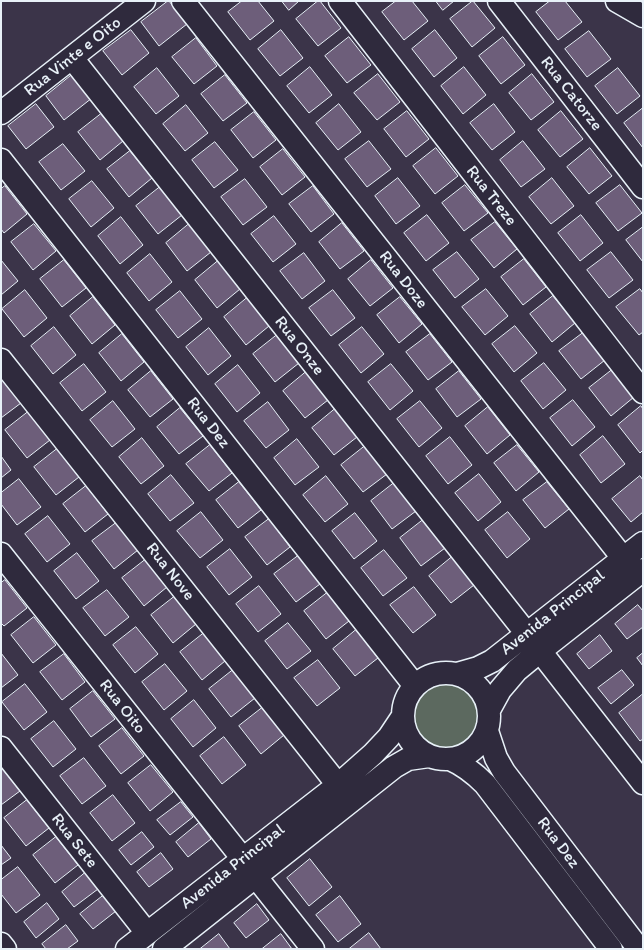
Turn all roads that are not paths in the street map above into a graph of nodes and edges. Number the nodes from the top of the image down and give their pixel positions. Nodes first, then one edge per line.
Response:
1 (144, 1) edge
2 (183, 1) edge
3 (340, 1) edge
4 (499, 1) edge
5 (617, 1) edge
6 (643, 16) edge
7 (72, 58) junction
8 (1, 113) edge
9 (1, 160) edge
10 (643, 187) edge
11 (1, 360) edge
12 (643, 392) edge
13 (643, 543) edge
14 (1, 554) edge
15 (624, 558) junction
16 (640, 577) edge
17 (533, 642) junction
18 (457, 674) junction
19 (415, 686) junction
20 (403, 716) junction
21 (488, 721) junction
22 (1, 748) edge
23 (439, 757) junction
24 (643, 783) edge
25 (338, 785) junction
26 (243, 859) junction
27 (256, 877) junction
28 (147, 934) junction
29 (1, 944) edge
30 (608, 947) edge
31 (5, 949) edge
32 (127, 949) edge
33 (164, 949) edge
34 (313, 949) edge
35 (639, 949) edge

1 - 7 street, Rua Vinte e Oito
2 - 15 street, Rua Doze
3 - 12 street, Rua Treze
4 - 10 street, Rua Catorze
5 - 6 street
7 - 8 street, Rua Vinte e Oito
7 - 17 street, Rua Onze
9 - 19 street, Rua Dez
11 - 25 street, Rua Nove
13 - 15 street, Avenida Principal
14 - 26 street, Rua Oito
15 - 17 street, Avenida Principal
16 - 17 street, Avenida Principal
17 - 18 street, Avenida Principal
17 - 21 street, Avenida Principal
17 - 24 street, Rua Onze
18 - 19 street, Avenida Principal
18 - 21 street, Avenida Principal
19 - 20 street, Avenida Principal
20 - 23 street, Avenida Principal
20 - 25 street, Avenida Principal
21 - 23 street, Avenida Principal
21 - 35 street, Rua Dez
22 - 28 street, Rua Sete
23 - 27 street, Avenida Principal
23 - 30 street, Rua Dez
25 - 26 street, Avenida Principal
26 - 28 street, Avenida Principal
27 - 33 street, Avenida Principal
27 - 34 street
28 - 32 street, Avenida Principal
29 - 31 street

